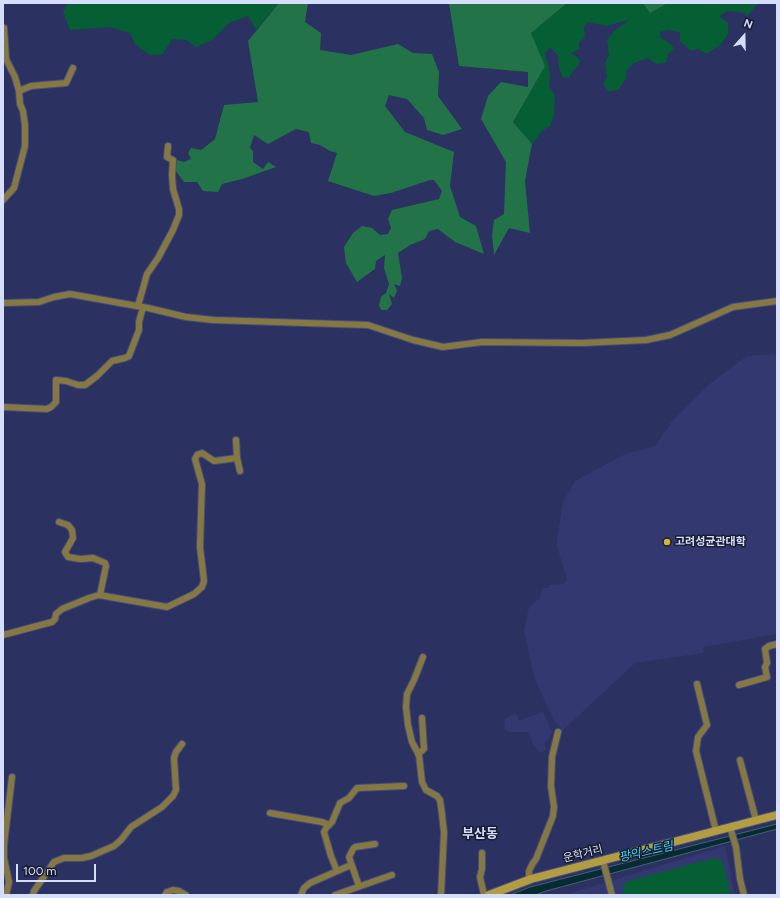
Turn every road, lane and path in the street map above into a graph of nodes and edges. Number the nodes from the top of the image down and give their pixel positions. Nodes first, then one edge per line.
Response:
1 (4, 28) edge
2 (73, 68) dead end
3 (19, 91) junction
4 (168, 146) dead end
5 (3, 200) edge
6 (777, 301) edge
7 (3, 303) edge
8 (141, 306) junction
9 (3, 407) edge
10 (236, 440) dead end
11 (237, 458) junction
12 (240, 471) dead end
13 (59, 522) dead end
14 (100, 595) junction
15 (3, 635) edge
16 (777, 644) edge
17 (423, 657) dead end
18 (697, 684) dead end
19 (739, 685) dead end
20 (422, 718) dead end
21 (558, 732) dead end
22 (182, 744) dead end
23 (418, 754) junction
24 (740, 760) dead end
25 (12, 777) dead end
26 (404, 786) dead end
27 (270, 813) dead end
28 (777, 815) edge
29 (756, 820) junction
30 (329, 826) junction
31 (731, 830) junction
32 (716, 831) junction
33 (375, 844) dead end
34 (482, 853) dead end
35 (603, 864) junction
36 (351, 865) junction
37 (337, 871) junction
38 (392, 875) dead end
39 (529, 880) junction
40 (358, 886) junction
41 (6, 895) edge
42 (33, 895) edge
43 (165, 895) edge
44 (186, 895) edge
45 (301, 895) edge
46 (335, 895) edge
47 (441, 895) edge
48 (484, 895) edge
49 (489, 895) edge
50 (612, 895) edge
51 (744, 895) edge

1 - 3 street
2 - 3 street
3 - 5 street
4 - 8 street
6 - 8 street
7 - 8 street
8 - 9 street
10 - 11 street
11 - 12 street
11 - 14 street
13 - 14 street
14 - 15 street
16 - 19 street
17 - 23 street
18 - 32 street
20 - 23 street
21 - 39 street
22 - 42 street
23 - 47 street
24 - 29 street
25 - 41 street
26 - 30 street
27 - 30 street
28 - 29 main road, 운학거리
29 - 31 main road, 운학거리
30 - 37 street
31 - 32 main road, 운학거리
31 - 51 street
32 - 35 main road, 운학거리
33 - 36 street
34 - 48 street
35 - 39 main road, 운학거리
35 - 50 street
36 - 37 street
36 - 40 street
37 - 45 street
38 - 40 street
39 - 49 main road, 운학거리
40 - 46 street
43 - 44 street

